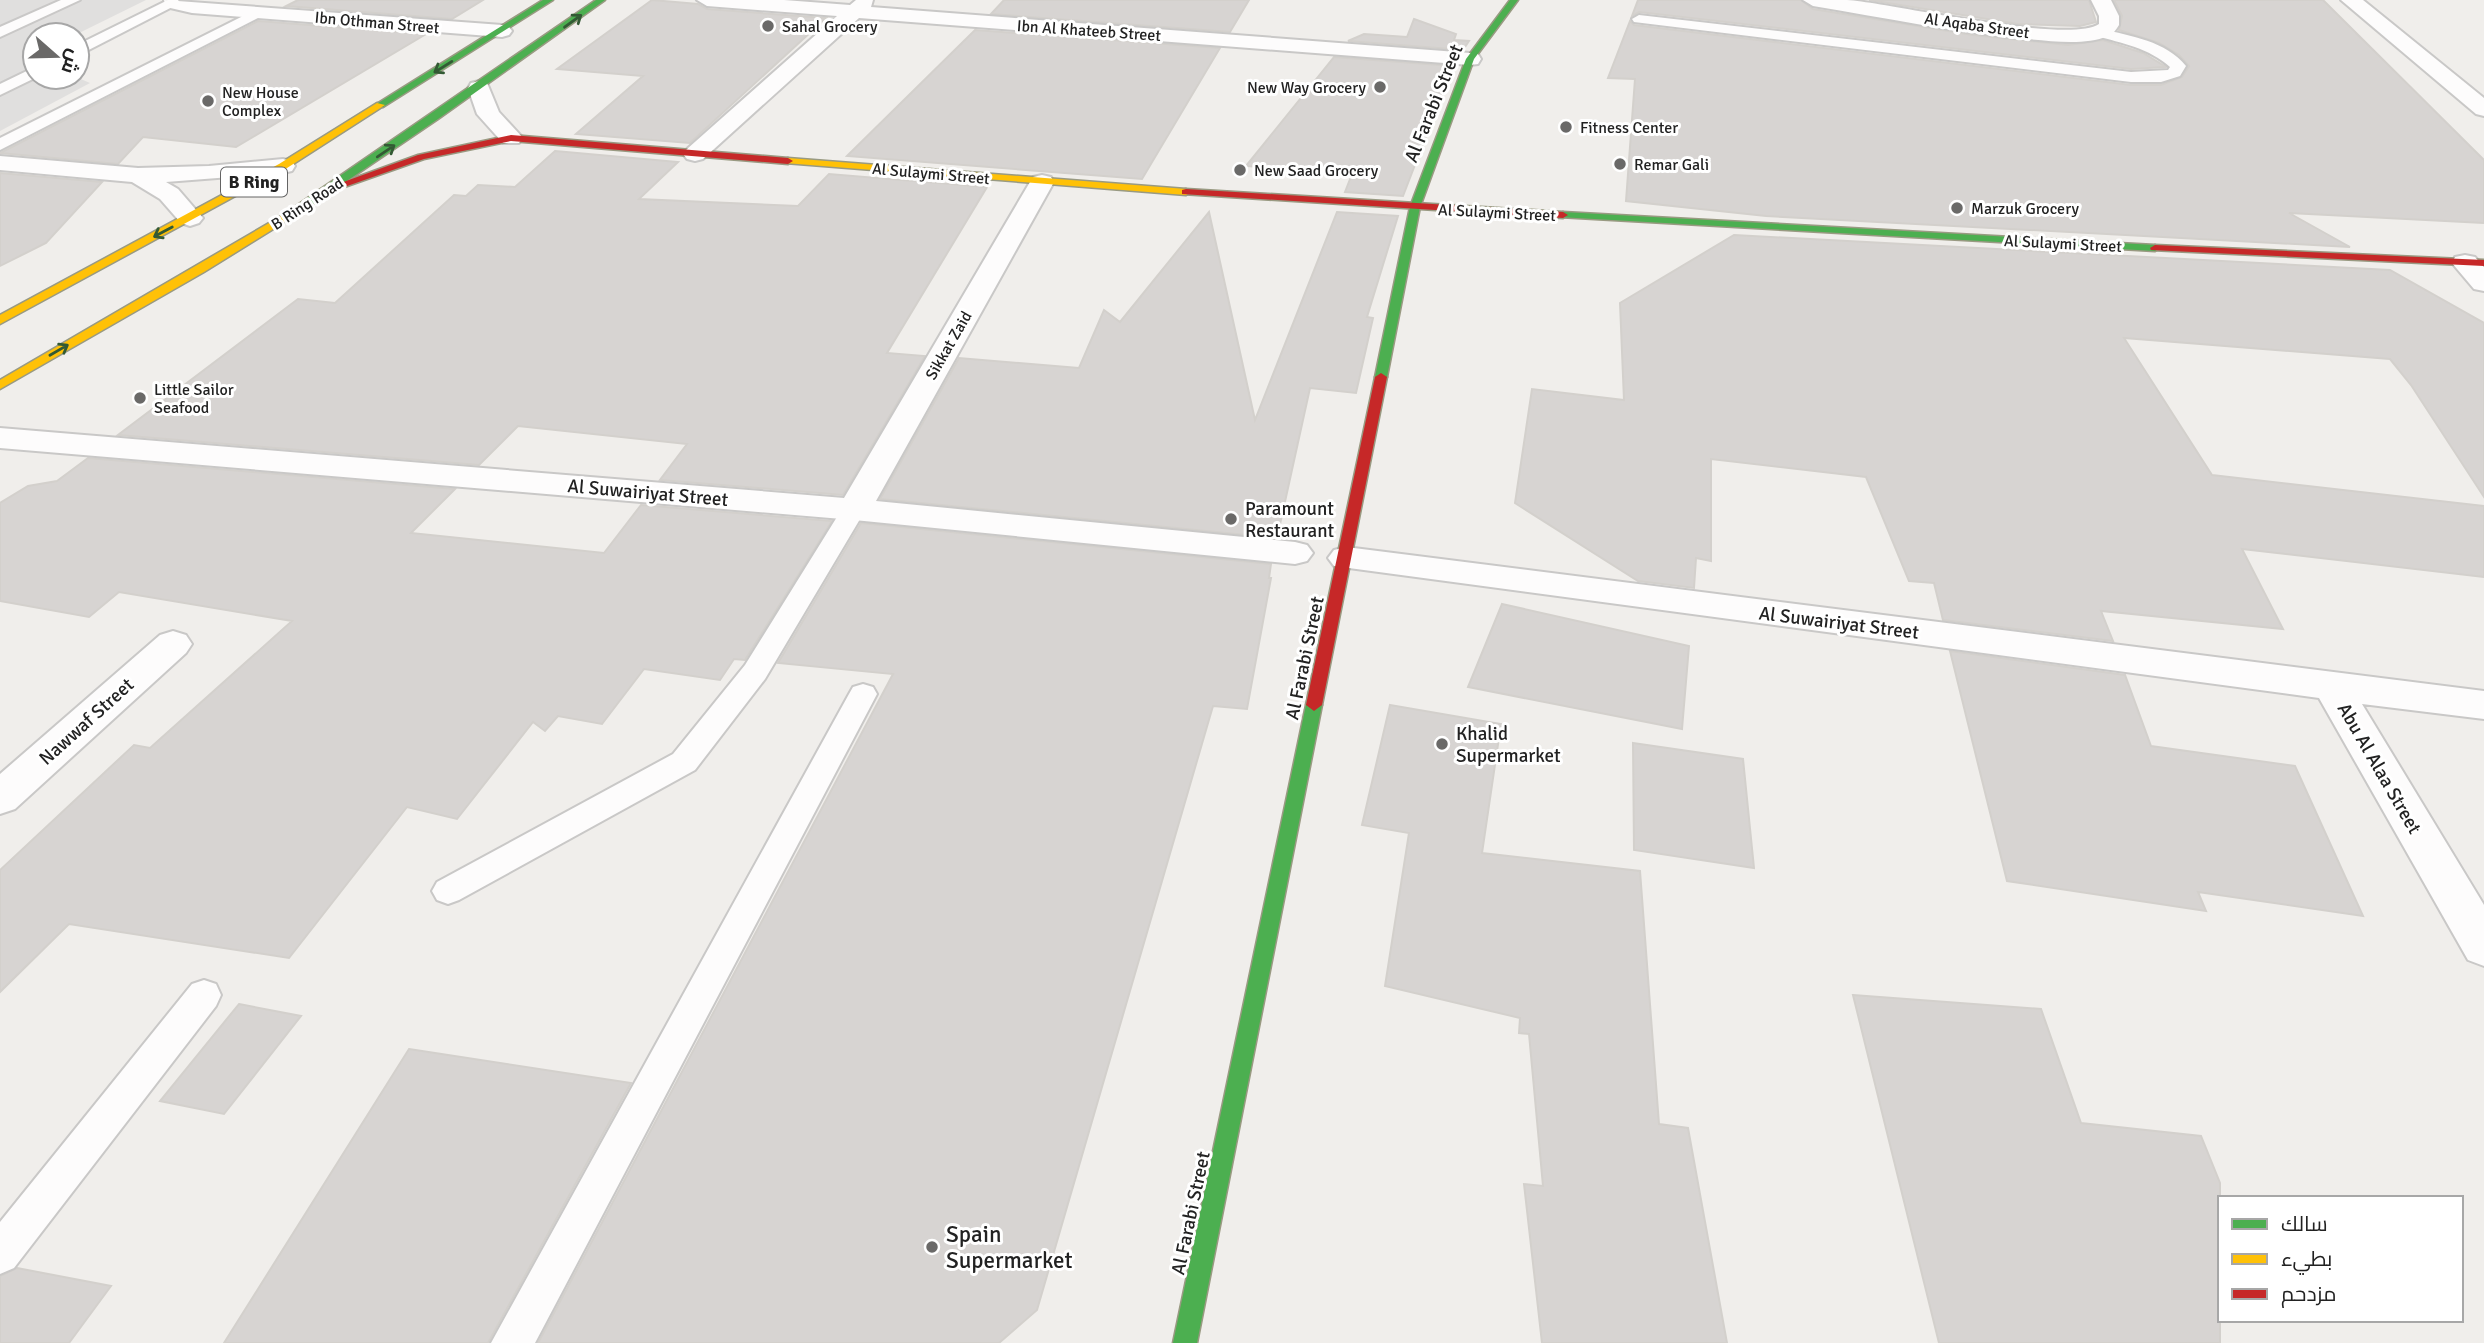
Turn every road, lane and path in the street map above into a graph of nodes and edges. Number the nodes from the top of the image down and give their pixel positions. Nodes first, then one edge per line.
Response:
1 (73, 0) edge
2 (548, 0) edge
3 (601, 0) edge
4 (708, 0) edge
5 (1514, 0) edge
6 (1812, 0) edge
7 (2101, 0) edge
8 (2351, 0) edge
9 (173, 1) edge
10 (758, 2) edge
11 (861, 6) edge
12 (259, 12) junction
13 (1639, 19) dead end
14 (502, 31) junction
15 (0, 33) edge
16 (2101, 33) junction
17 (91, 44) edge
18 (1469, 59) junction
19 (21, 79) edge
20 (479, 88) junction
21 (0, 90) edge
22 (2484, 109) edge
23 (511, 138) junction
24 (0, 145) edge
25 (695, 154) junction
26 (0, 163) edge
27 (283, 166) junction
28 (138, 175) junction
29 (1042, 182) junction
30 (329, 189) junction
31 (1415, 207) junction
32 (190, 218) junction
33 (2478, 270) edge
34 (0, 320) edge
35 (0, 385) edge
36 (0, 438) edge
37 (853, 509) junction
38 (1295, 553) dead end
39 (1346, 558) junction
40 (173, 644) dead end
41 (2332, 686) junction
42 (863, 694) dead end
43 (2484, 705) edge
44 (0, 798) edge
45 (448, 891) dead end
46 (2484, 946) edge
47 (204, 995) dead end
48 (0, 1254) edge
49 (512, 1343) edge
50 (1185, 1343) edge

1 - 15 lane
2 - 14 street, B Ring
20 -> 3 street, B Ring Road / B Ring
4 - 10 street, Ibn Al Khateeb Street
5 - 18 street, Al Farabi Street
6 - 16 street, Al Aqaba Street
7 - 16 street
8 - 22 street
9 - 12 street, Ibn Othman Street
9 - 17 lane
10 - 11 street, Ibn Al Khateeb Street
11 - 18 street, Ibn Al Khateeb Street
11 - 25 street
12 - 14 street, Ibn Othman Street
12 - 24 lane
13 - 16 lane
14 -> 27 street, B Ring
18 - 31 street, Al Farabi Street
19 - 21 lane
20 - 23 street
30 -> 20 street, B Ring Road / B Ring
23 - 25 street, Al Sulaymi Street
23 - 30 street, Al Sulaymi Street
25 - 29 street, Al Sulaymi Street
26 - 28 street
27 - 28 street
27 - 32 street, B Ring
28 - 32 street
29 - 31 street, Al Sulaymi Street
29 - 37 street, Sikkat Zaid
35 -> 30 street, B Ring Road / B Ring
31 - 33 street, Al Sulaymi Street
31 - 39 street, Al Farabi Street
32 -> 34 street, B Ring
36 - 37 street, Al Suwairiyat Street
37 - 38 street, Al Suwairiyat Street
37 - 45 lane
39 - 41 street, Al Suwairiyat Street
39 - 50 street, Al Farabi Street
40 - 44 street, Nawwaf Street
41 - 43 street, Abu Al Alaa Street
41 - 46 street, Abu Al Alaa Street
42 - 49 lane
47 - 48 lane

